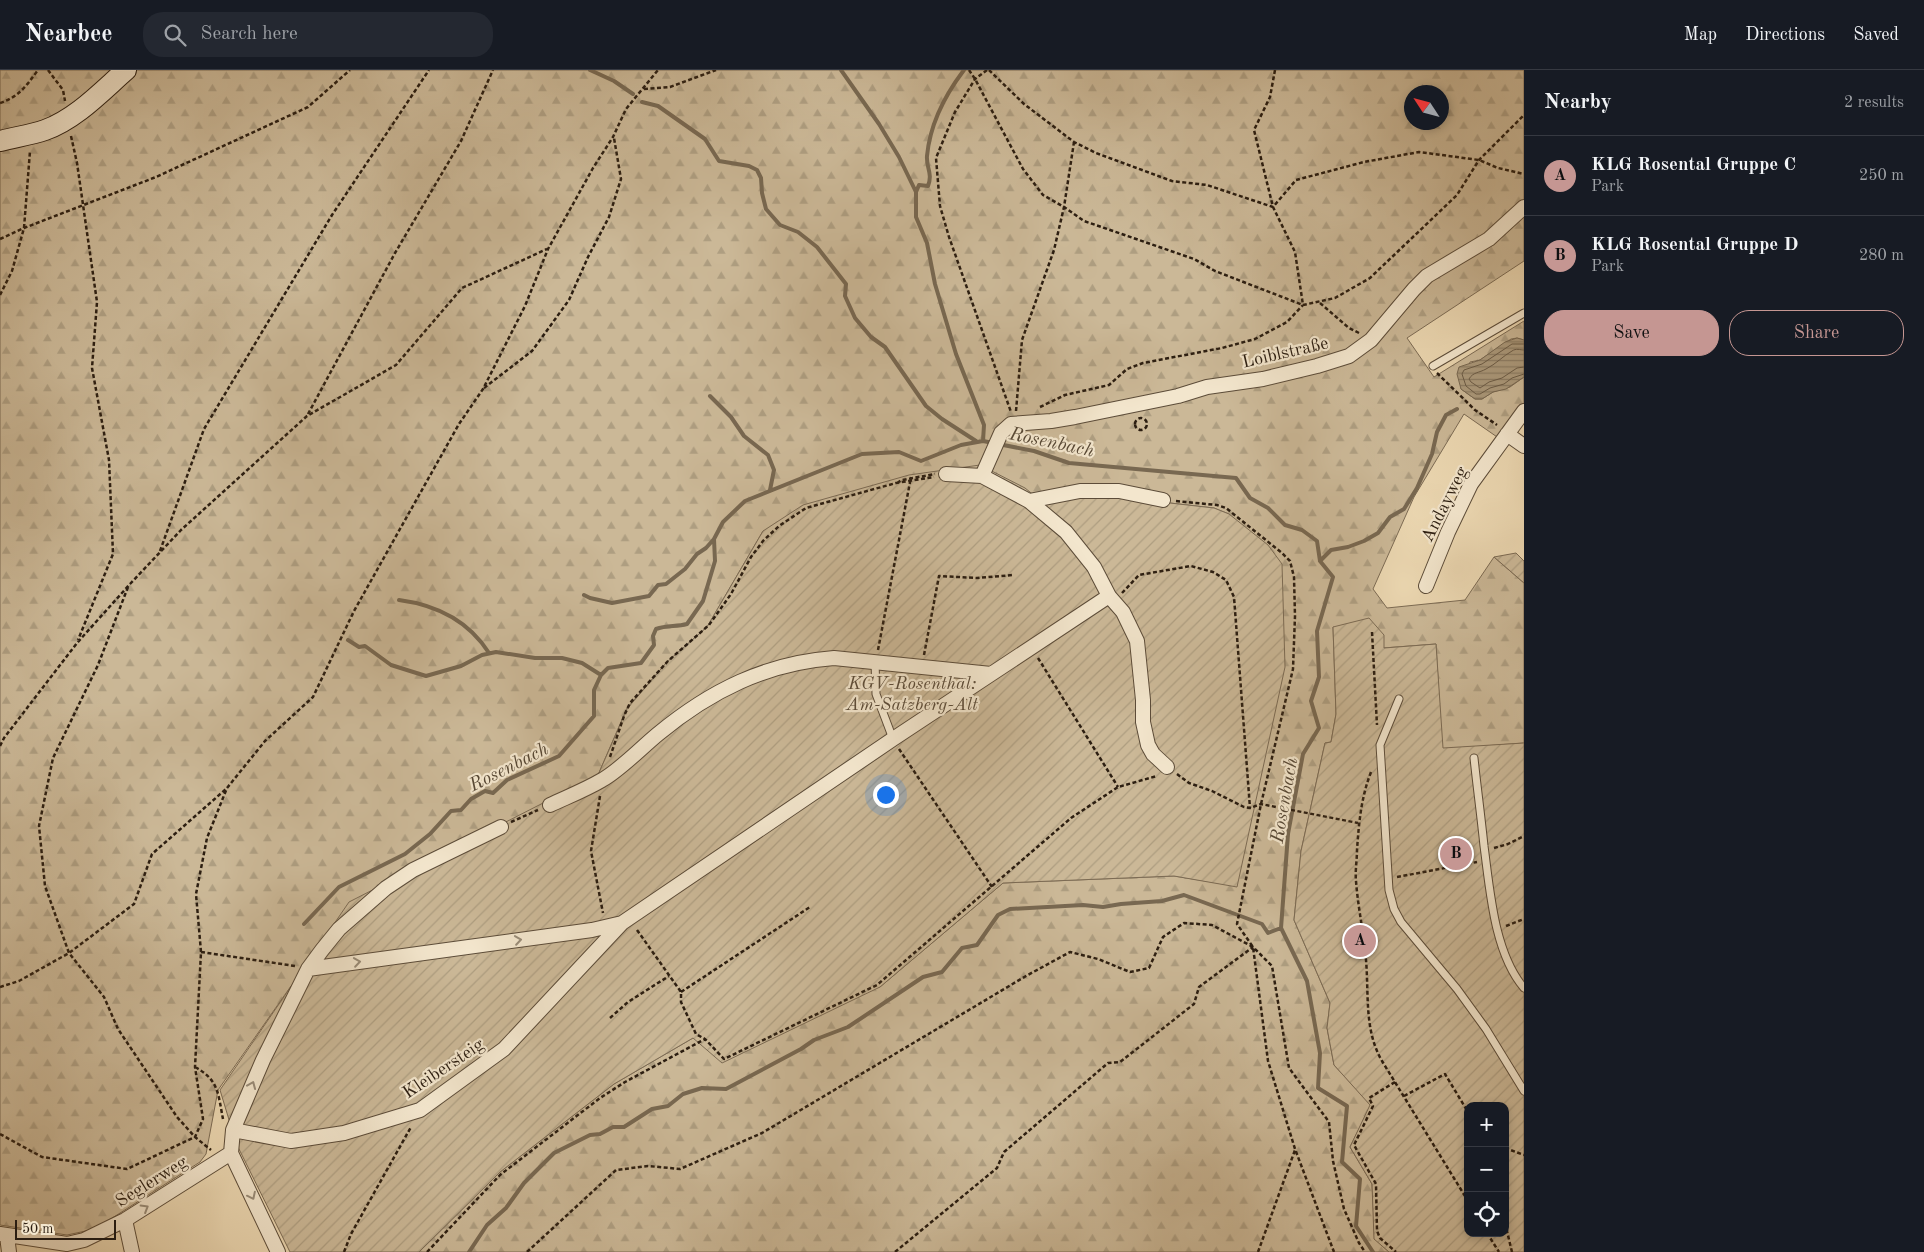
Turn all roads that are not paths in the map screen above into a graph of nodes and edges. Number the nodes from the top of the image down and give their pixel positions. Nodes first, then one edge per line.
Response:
1 (126, 70) edge
2 (0, 141) edge
3 (1524, 207) edge
4 (1524, 313) edge
5 (1433, 366) road end
6 (1524, 411) edge
7 (1507, 434) junction
8 (1524, 446) edge
9 (984, 472) junction
10 (944, 473) road end
11 (1162, 500) road end
12 (1029, 501) junction
13 (1426, 586) dead end
14 (1109, 596) junction
15 (875, 661) junction
16 (991, 674) junction
17 (1399, 700) dead end
18 (893, 739) junction
19 (1474, 758) dead end
20 (1167, 767) road end
21 (550, 805) road end
22 (501, 827) road end
23 (626, 921) junction
24 (308, 968) junction
25 (1524, 988) edge
26 (1524, 1092) edge
27 (233, 1130) junction
28 (226, 1156) junction
29 (125, 1220) junction
30 (4, 1235) edge
31 (9, 1252) edge
32 (132, 1252) edge
33 (278, 1252) edge

1 - 2 street
3 - 9 street, Loiblstraße
4 - 5 lane
6 - 7 street, Andayweg
7 - 8 street
7 - 13 street, Andayweg
9 - 10 street
9 - 12 street
11 - 12 street
12 - 14 street
14 - 16 street
14 - 20 street
15 - 16 street
15 - 18 lane
15 - 21 street
16 - 18 street
17 - 26 lane
18 - 23 street
19 - 25 lane
22 - 24 street
24 -> 23 street
23 - 27 street, Kleibersteig
27 -> 24 street
27 - 28 street
29 -> 28 street, Seglerweg
28 -> 33 street
29 - 30 street, Seglerweg
29 - 32 street
30 - 31 street

